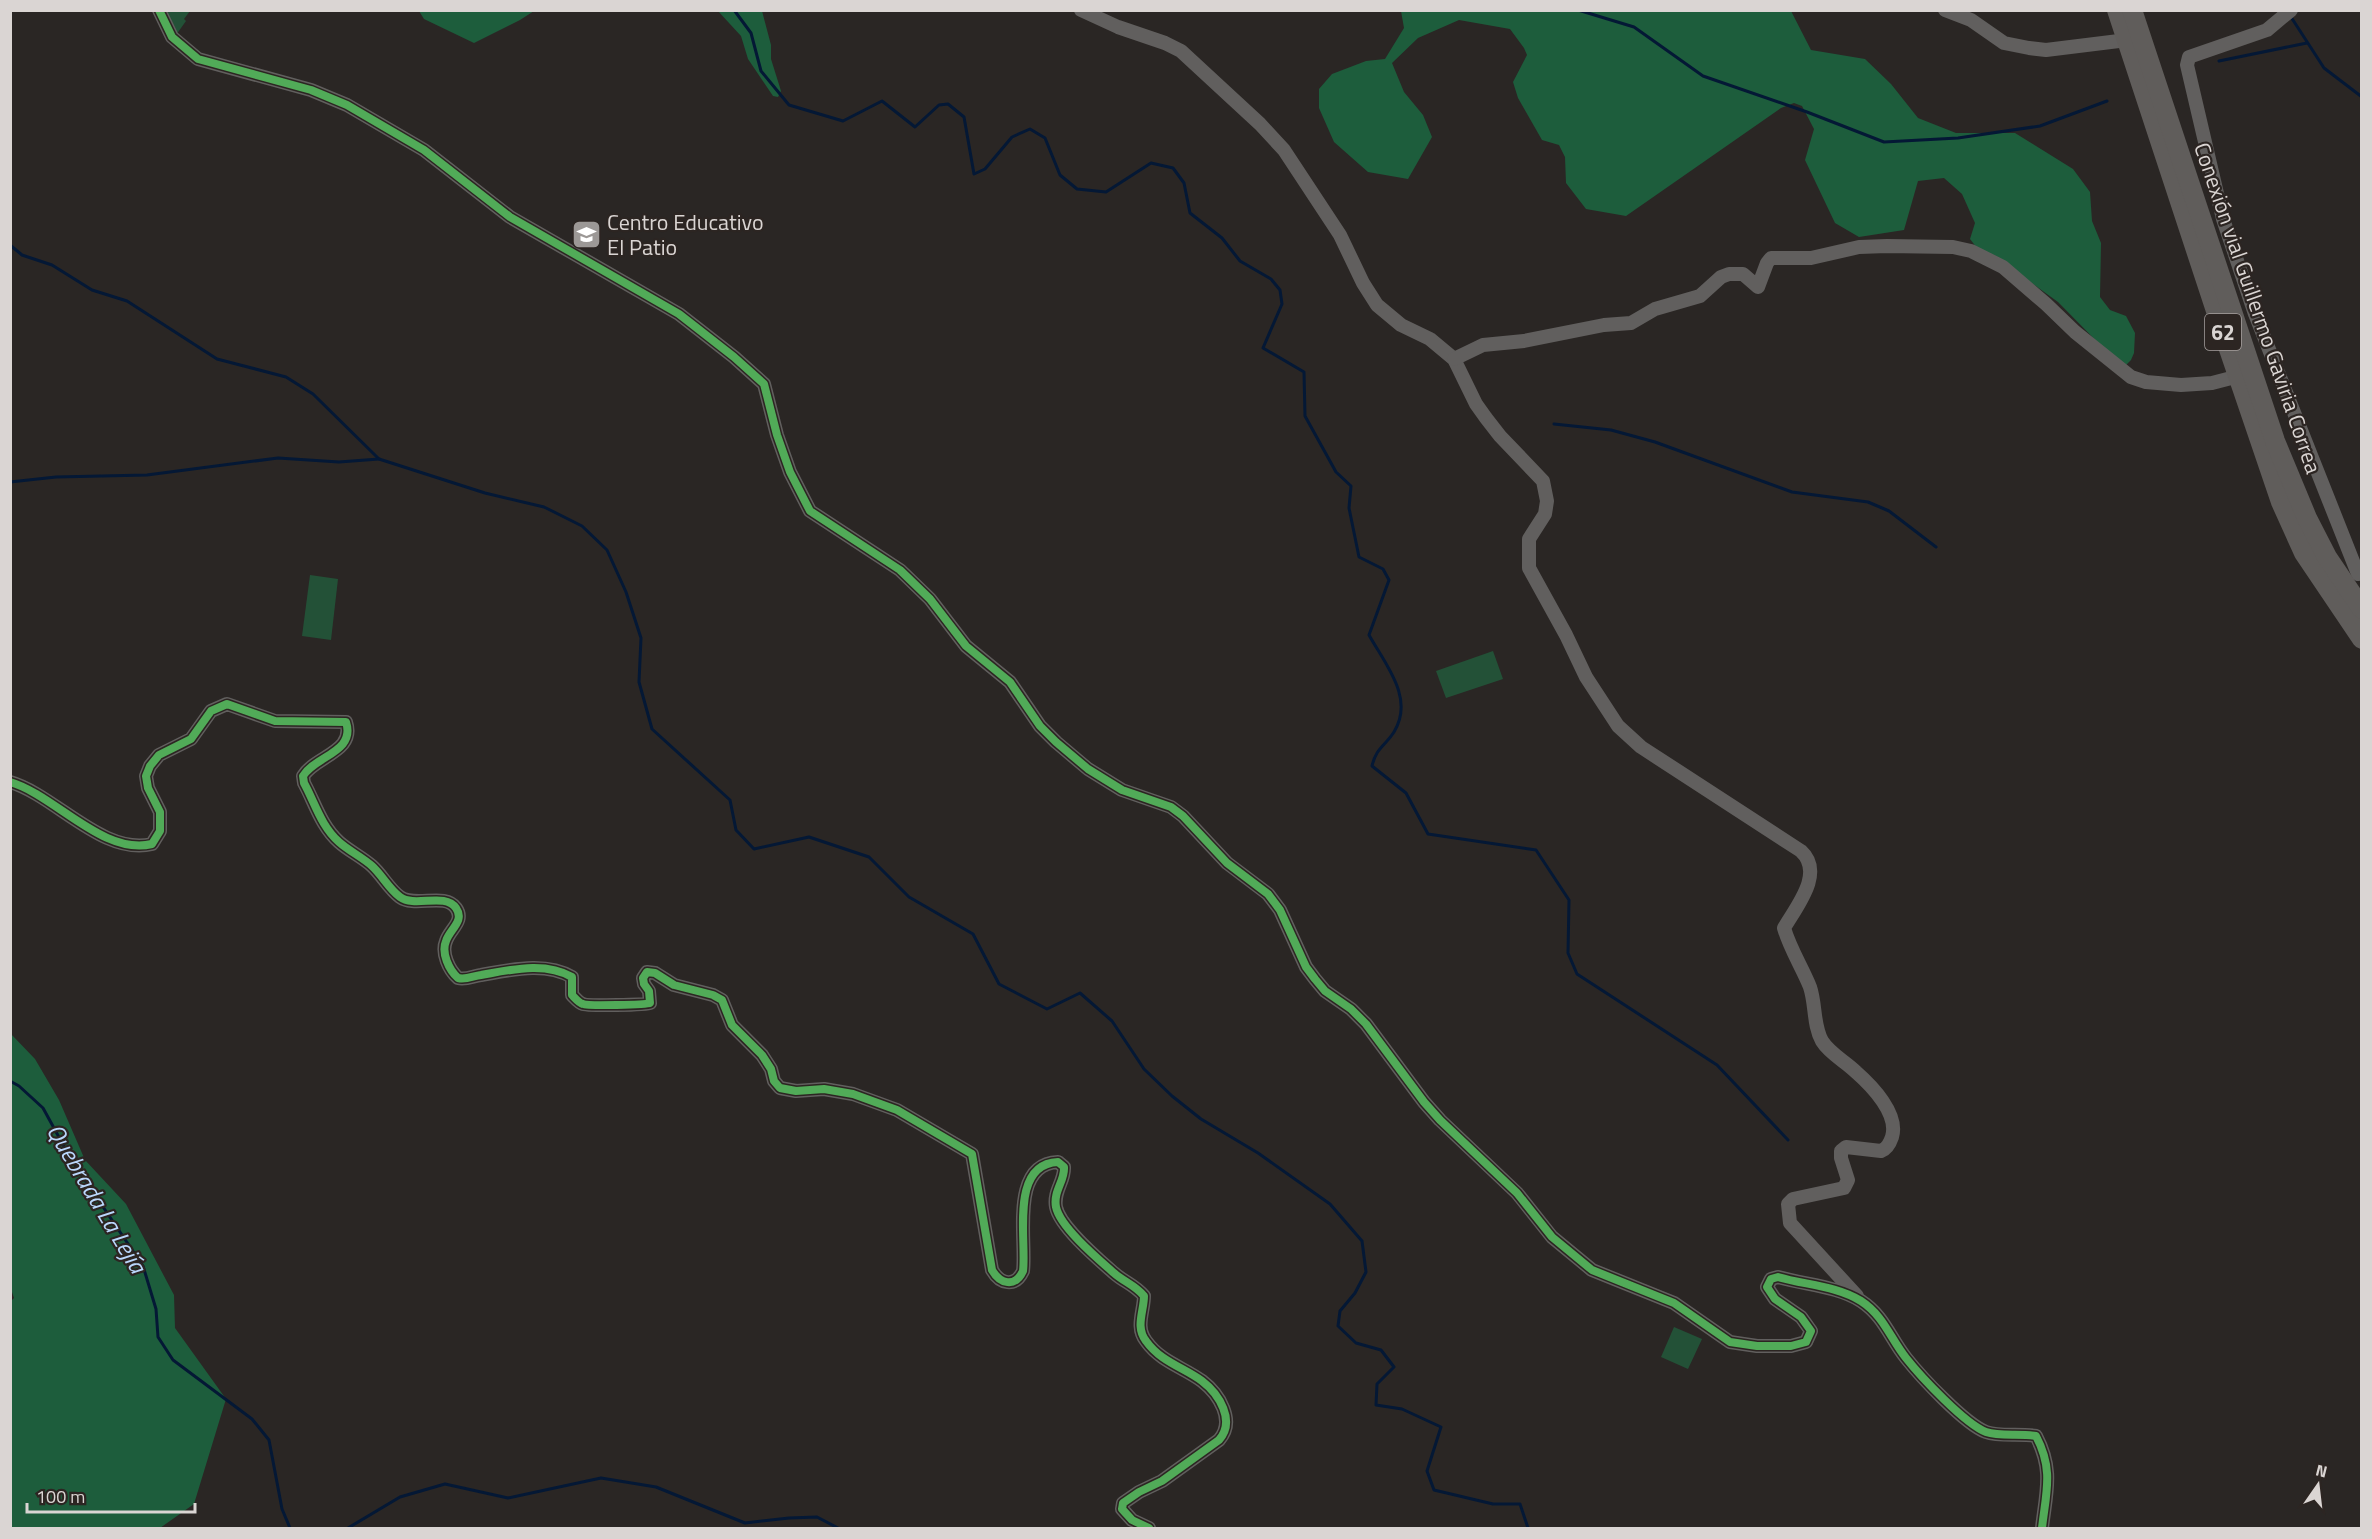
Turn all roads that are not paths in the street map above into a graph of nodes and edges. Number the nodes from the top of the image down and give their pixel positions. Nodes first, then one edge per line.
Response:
1 (159, 10) edge
2 (1081, 10) edge
3 (1945, 10) edge
4 (2117, 10) edge
5 (2132, 10) edge
6 (2291, 10) edge
7 (2127, 40) junction
8 (1454, 359) junction
9 (2239, 376) junction
10 (2355, 579) edge
11 (2361, 609) edge
12 (2361, 639) edge
13 (10, 782) edge
14 (1861, 1301) junction
15 (1149, 1528) edge
16 (2042, 1528) edge

1 - 14 street
2 - 8 street
3 - 7 street
4 - 7 highway, Conexión vial Guillermo Gaviria Correa / 62
5 - 10 highway, Conexión vial Guillermo Gaviria Correa / 62
6 - 10 street
7 - 9 highway, Conexión vial Guillermo Gaviria Correa / 62
8 - 9 street
8 - 14 street
9 - 12 highway, Conexión vial Guillermo Gaviria Correa / 62
10 - 11 highway, Conexión vial Guillermo Gaviria Correa / 62
13 - 15 street
14 - 16 street

